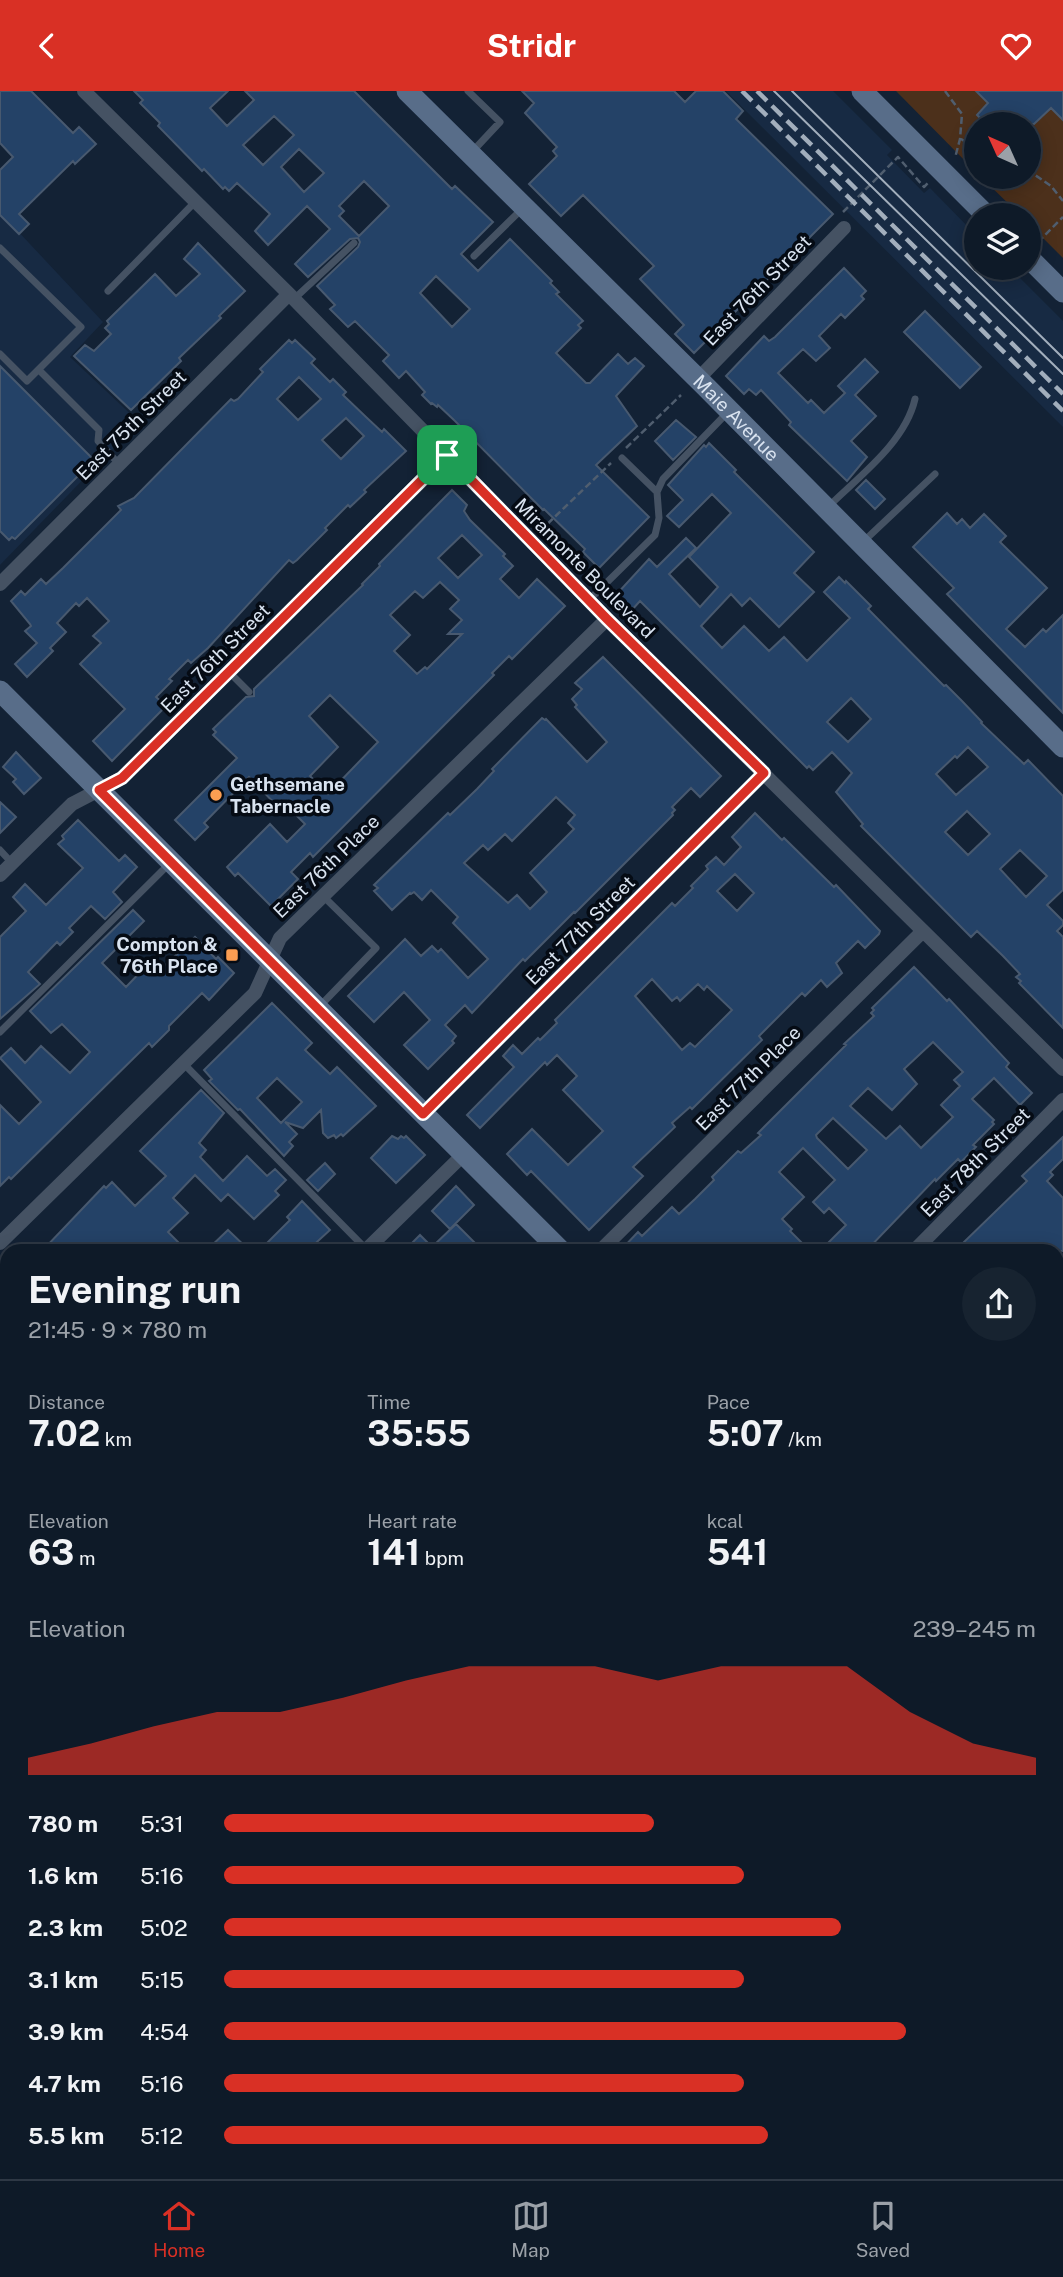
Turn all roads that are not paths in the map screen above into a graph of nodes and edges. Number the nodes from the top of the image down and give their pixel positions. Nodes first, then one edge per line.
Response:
1 (84, 91) edge
2 (407, 91) edge
3 (468, 91) edge
4 (862, 91) edge
5 (470, 153) junction
6 (196, 202) junction
7 (974, 203) edge
8 (524, 207) junction
9 (844, 228) dead end
10 (354, 243) dead end
11 (0, 248) edge
12 (474, 256) dead end
13 (1041, 262) edge
14 (108, 291) dead end
15 (1063, 292) edge
16 (291, 296) junction
17 (0, 354) edge
18 (39, 370) junction
19 (698, 379) junction
20 (915, 399) dead end
21 (729, 411) junction
22 (447, 455) junction
23 (620, 455) road end
24 (119, 464) junction
25 (935, 474) dead end
26 (657, 492) junction
27 (827, 509) junction
28 (861, 543) junction
29 (0, 584) edge
30 (589, 600) junction
31 (607, 619) junction
32 (229, 672) junction
33 (0, 691) edge
34 (249, 692) dead end
35 (1063, 747) edge
36 (764, 773) junction
37 (99, 790) junction
38 (0, 850) edge
39 (171, 862) junction
40 (12, 863) junction
41 (0, 875) edge
42 (323, 896) junction
43 (923, 931) junction
44 (270, 961) junction
45 (317, 1008) junction
46 (0, 1032) edge
47 (184, 1064) junction
48 (1063, 1069) edge
49 (1063, 1100) edge
50 (423, 1114) junction
51 (464, 1154) junction
52 (0, 1243) edge
53 (360, 1244) edge
54 (374, 1244) edge
55 (554, 1244) edge
56 (607, 1244) edge
57 (921, 1244) edge

1 - 6 street, Miramonte Boulevard
2 - 5 street, Maie Avenue
3 - 5 lane
4 - 7 street
5 - 8 street, Maie Avenue
6 - 14 lane
6 - 16 street, Miramonte Boulevard
8 - 12 lane
8 - 19 street, Maie Avenue
9 - 19 street, East 76th Street
10 - 16 lane
11 - 18 lane
13 - 15 street
16 - 22 street, Miramonte Boulevard
16 - 24 street, East 75th Street
17 - 18 lane
18 - 24 lane
19 - 21 street, Maie Avenue
20 - 27 lane
21 - 26 lane
21 - 27 street, Maie Avenue
22 - 30 street, Miramonte Boulevard
22 - 32 street, East 76th Street
23 - 26 lane
24 - 29 street, East 75th Street
25 - 28 lane
26 - 30 lane
27 - 28 street, Maie Avenue
28 - 35 street, Maie Avenue
30 - 31 street, Miramonte Boulevard
31 - 36 street, Miramonte Boulevard
31 - 42 street, East 76th Place
32 - 34 lane
32 - 37 street, East 76th Street
33 - 37 street
36 - 43 street, Miramonte Boulevard
36 - 50 street, East 77th Street
37 - 39 street
37 - 40 street, East 76th Street
38 - 40 lane
39 - 44 street
39 - 46 lane
40 - 41 street, East 76th Street
42 - 44 street, East 76th Place
42 - 45 lane
43 - 48 street, Miramonte Boulevard
43 - 56 street, East 77th Place
44 - 45 street
44 - 47 street, East 76th Place
45 - 50 street
47 - 52 street, East 76th Place
47 - 53 lane
49 - 57 street, East 78th Street
50 - 51 street
51 - 54 street
51 - 55 street

